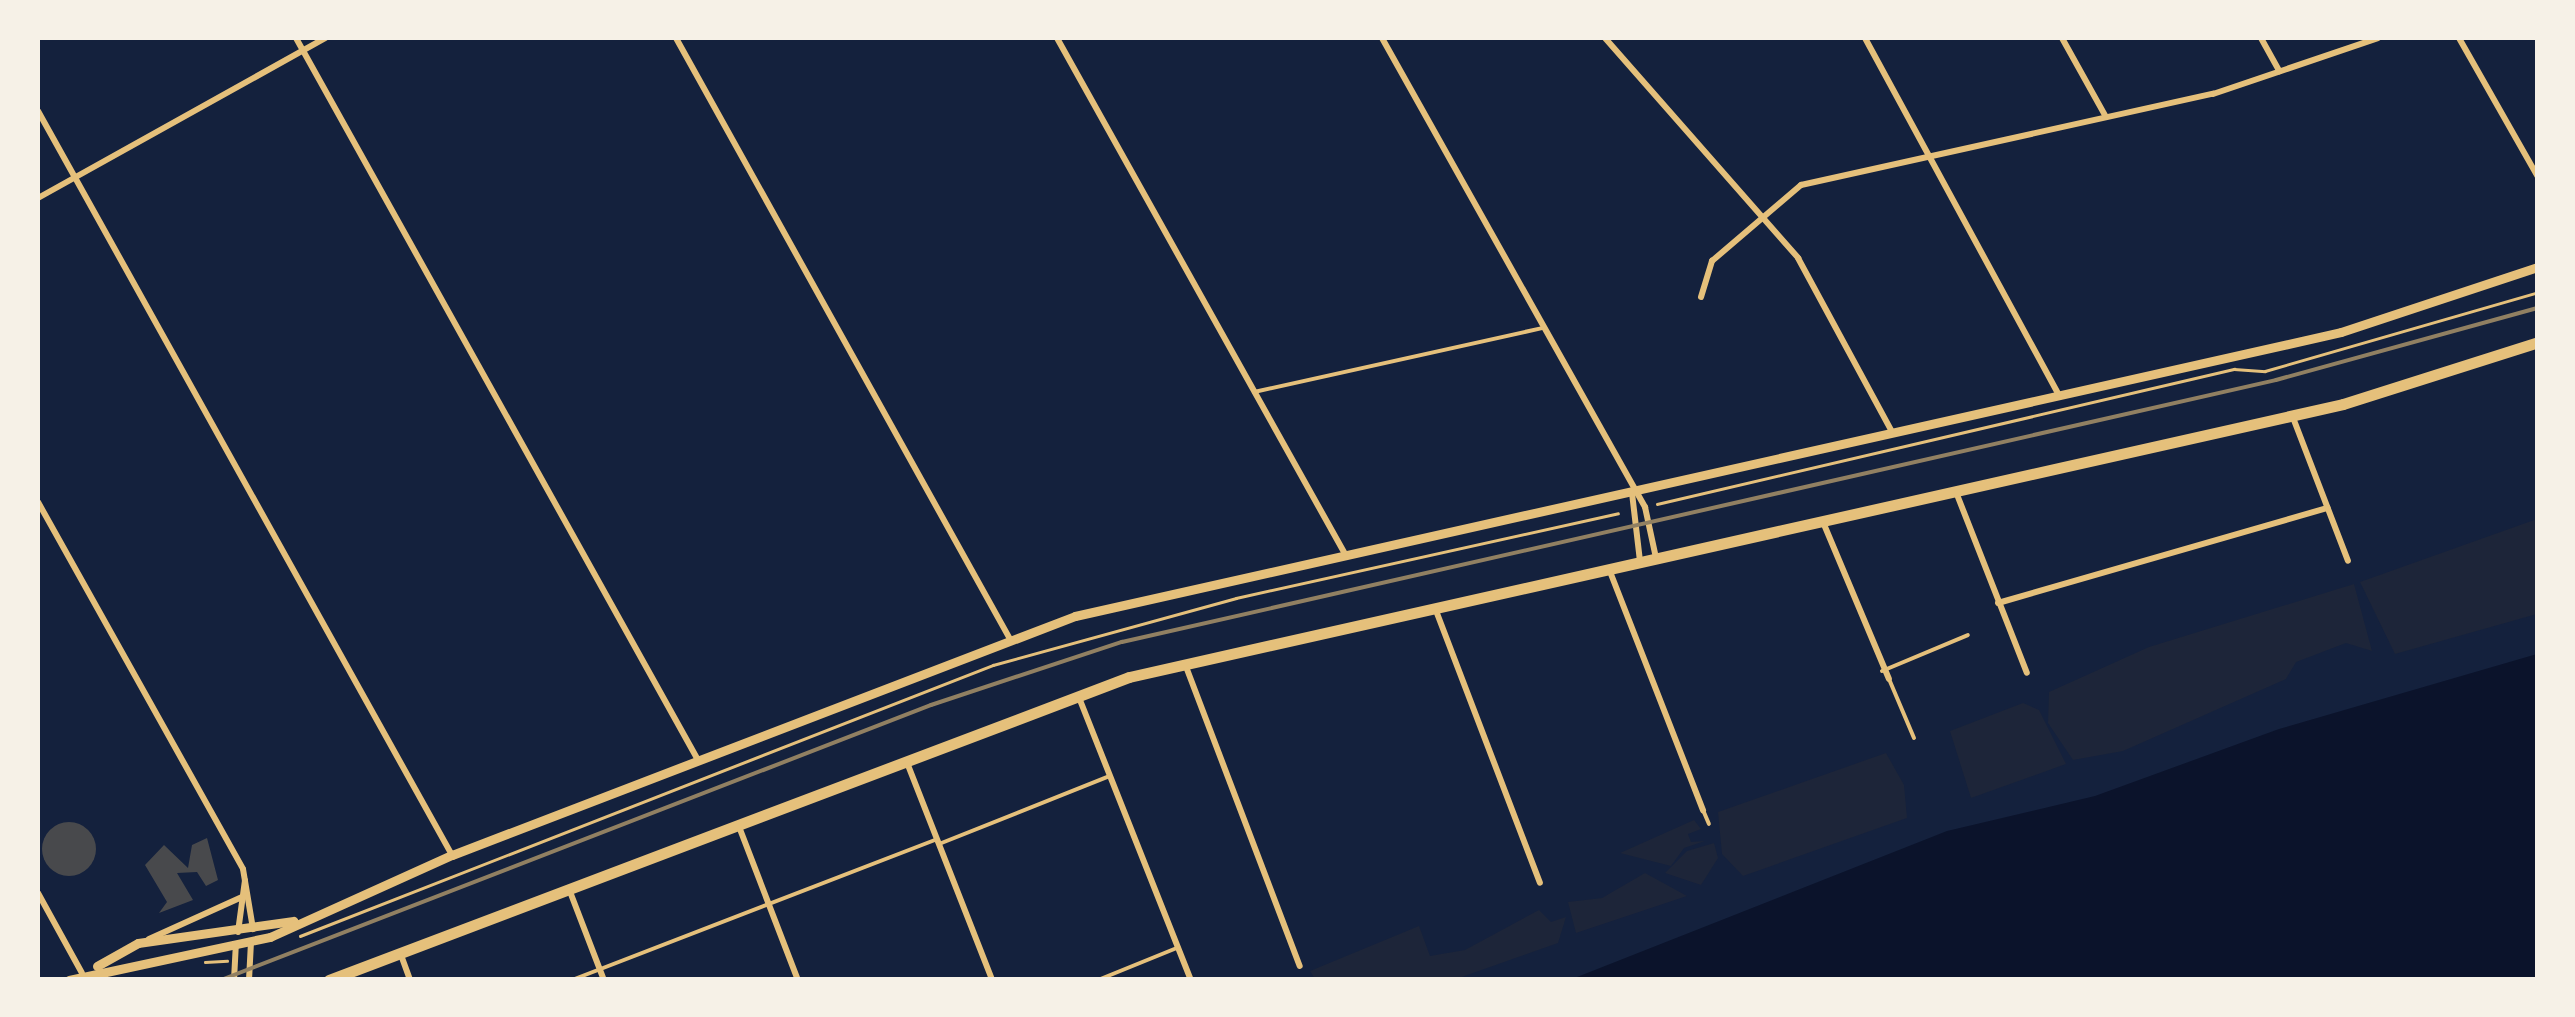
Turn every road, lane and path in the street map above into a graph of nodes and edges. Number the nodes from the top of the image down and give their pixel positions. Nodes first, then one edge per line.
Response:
1 (296, 38) edge
2 (326, 38) edge
3 (676, 38) edge
4 (1057, 38) edge
5 (1382, 38) edge
6 (1605, 38) edge
7 (1864, 38) edge
8 (2062, 38) edge
9 (2261, 38) edge
10 (2378, 38) edge
11 (2459, 38) edge
12 (303, 50) junction
13 (2280, 70) junction
14 (38, 110) edge
15 (2106, 117) junction
16 (1928, 156) junction
17 (75, 178) junction
18 (2538, 178) edge
19 (38, 198) edge
20 (1761, 218) junction
21 (2538, 267) edge
22 (2538, 292) edge
23 (1701, 297) dead end
24 (1544, 327) junction
25 (2538, 342) edge
26 (1254, 392) junction
27 (2059, 396) junction
28 (2292, 415) junction
29 (1892, 432) junction
30 (1956, 491) junction
31 (1632, 492) junction
32 (38, 502) edge
33 (1658, 504) dead end
34 (2328, 508) junction
35 (1618, 513) dead end
36 (1823, 521) junction
37 (1344, 554) junction
38 (1656, 558) junction
39 (1640, 561) junction
40 (2348, 561) dead end
41 (1609, 568) junction
42 (1998, 604) junction
43 (1434, 606) junction
44 (1968, 635) dead end
45 (1010, 639) junction
46 (1185, 663) junction
47 (1882, 671) junction
48 (2027, 673) dead end
49 (1889, 678) joint
50 (1078, 694) junction
51 (1914, 738) dead end
52 (906, 758) junction
53 (698, 760) junction
54 (1110, 776) junction
55 (1704, 810) joint
56 (738, 823) junction
57 (1709, 824) dead end
58 (938, 841) junction
59 (452, 855) junction
60 (243, 869) junction
61 (1540, 883) dead end
62 (569, 888) junction
63 (38, 893) edge
64 (242, 898) junction
65 (769, 905) junction
66 (299, 920) junction
67 (253, 929) junction
68 (238, 932) junction
69 (290, 940) dead end
70 (138, 943) junction
71 (252, 943) junction
72 (236, 947) junction
73 (1178, 948) junction
74 (400, 954) junction
75 (1300, 966) dead end
76 (95, 968) junction
77 (600, 969) junction
78 (82, 974) junction
79 (70, 980) edge
80 (234, 980) edge
81 (249, 980) edge
82 (329, 980) edge
83 (410, 980) edge
84 (572, 980) edge
85 (604, 980) edge
86 (798, 980) edge
87 (992, 980) edge
88 (1098, 980) edge
89 (1191, 980) edge

1 - 12 street
2 - 12 street
3 - 45 street
4 - 26 street
5 - 24 street
6 - 20 street
7 - 16 street
8 - 15 street
9 - 13 street
10 - 13 street
11 - 18 street
12 - 17 street
12 - 53 street
13 - 15 street
14 - 17 street
15 - 16 street
16 - 20 street
16 - 27 street
17 - 19 street
17 - 59 street
20 - 23 street
20 - 29 street
21 - 27 street
22 - 33 path
24 - 26 lane
24 - 31 street
25 - 28 highway
26 - 37 street
27 - 29 street
28 - 30 highway
28 - 34 street
29 - 31 street
30 - 36 highway
30 - 42 street
31 - 37 street
31 - 38 street
31 - 39 street
32 - 60 street
34 - 40 street
34 - 42 street
35 - 69 path
36 - 38 highway
36 - 47 street
37 - 45 street
38 - 39 highway
39 - 41 highway
41 - 43 highway
41 - 55 street
42 - 48 street
43 - 46 highway
43 - 61 street
44 - 47 lane
45 - 53 street
46 - 50 highway
46 - 75 street
47 - 49 street
49 - 51 lane
50 - 52 highway
50 - 54 street
52 - 56 highway
52 - 58 street
53 - 59 street
54 - 58 lane
54 - 73 street
55 - 57 lane
56 - 62 highway
56 - 65 street
58 - 65 lane
58 - 87 street
59 - 66 street
60 - 64 street
60 - 67 street
62 - 74 highway
62 - 77 street
63 - 78 street
64 - 68 street
64 - 70 street
65 - 77 lane
65 - 86 street
66 - 67 street
66 - 71 street
67 - 68 street
67 - 71 street
68 - 70 street
68 - 72 street
70 - 76 street
71 - 72 street
71 - 81 street
72 - 76 street
72 - 80 street
73 - 88 lane
73 - 89 street
74 - 82 highway
74 - 83 street
76 - 78 street
77 - 84 lane
77 - 85 street
78 - 79 street

